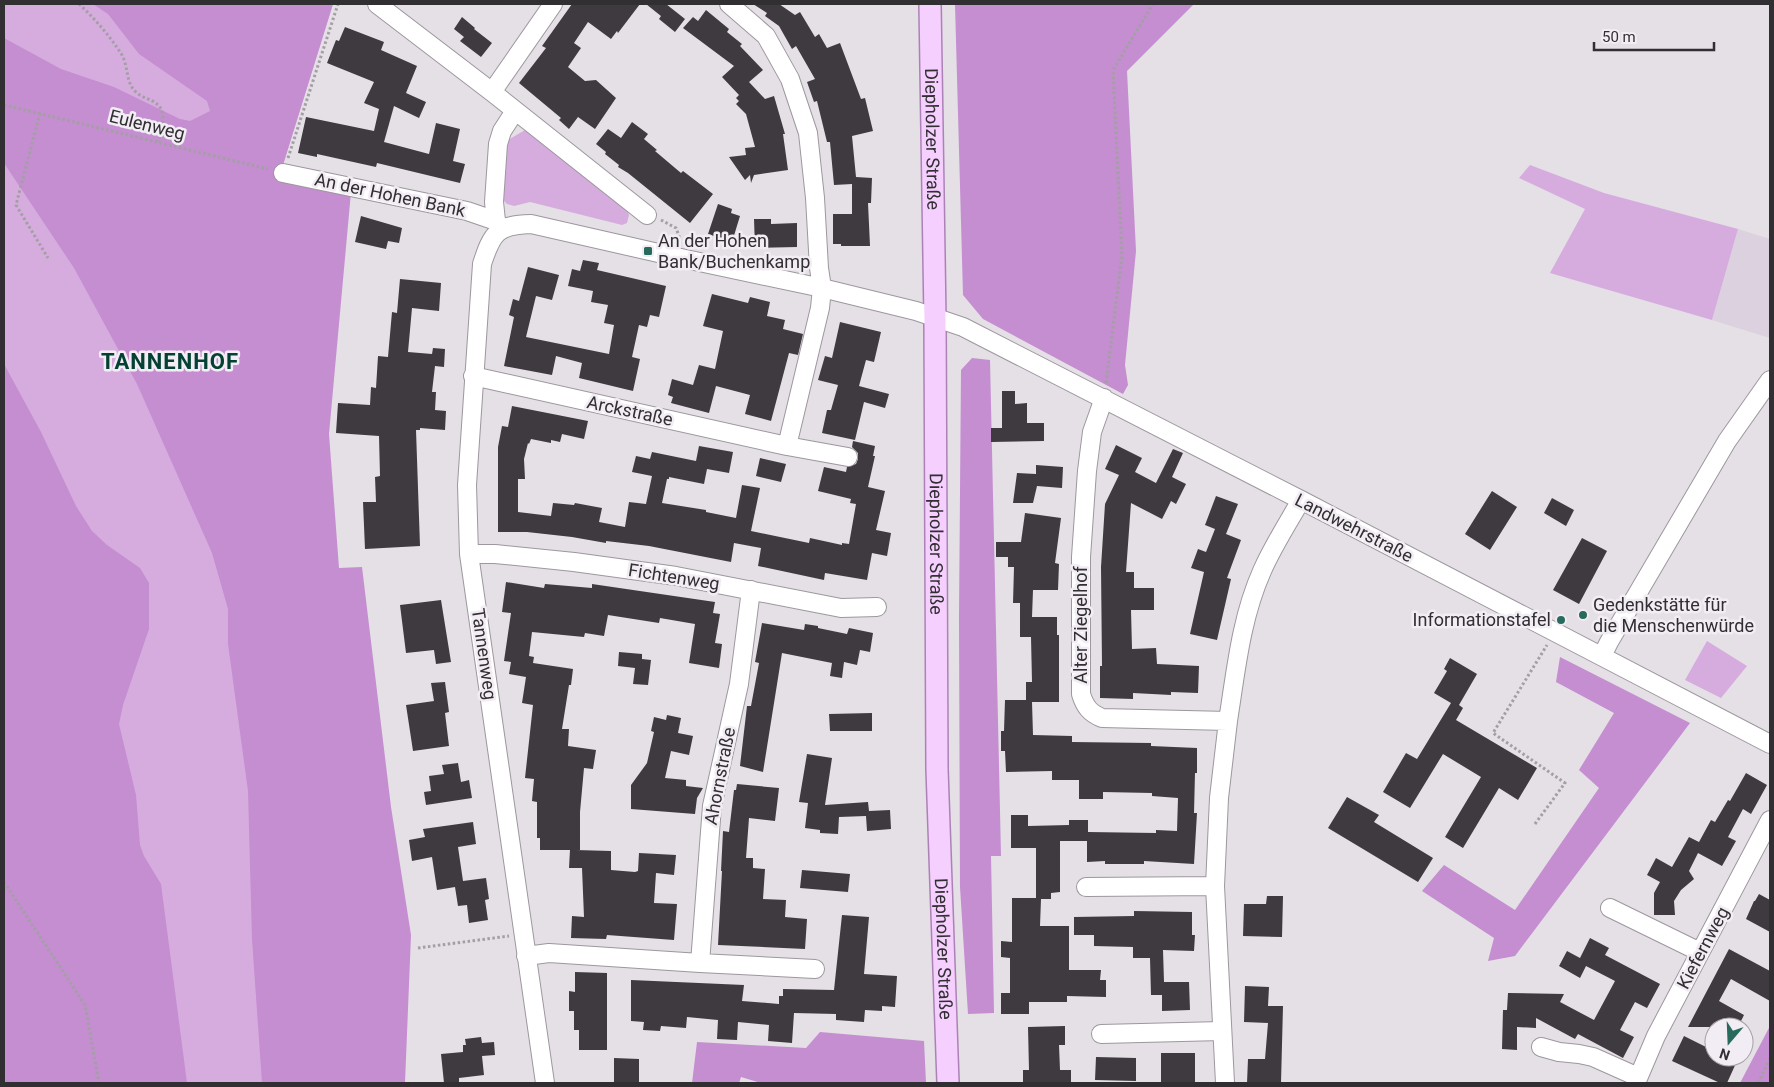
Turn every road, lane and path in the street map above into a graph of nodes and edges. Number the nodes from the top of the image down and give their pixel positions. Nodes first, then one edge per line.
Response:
1 (79, 4) edge
2 (338, 4) edge
3 (377, 4) edge
4 (552, 4) edge
5 (729, 4) edge
6 (930, 4) edge
7 (1153, 4) edge
8 (492, 92) junction
9 (4, 105) edge
10 (515, 111) junction
11 (40, 113) junction
12 (158, 142) junction
13 (283, 173) junction
14 (647, 215) joint
15 (499, 225) junction
16 (676, 257) junction
17 (48, 258) dead end
18 (822, 288) junction
19 (935, 319) junction
20 (473, 376) junction
21 (1770, 380) edge
22 (1104, 398) junction
23 (788, 446) junction
24 (848, 457) dead end
25 (1301, 500) junction
26 (469, 554) junction
27 (751, 590) junction
28 (878, 607) dead end
29 (1555, 632) junction
30 (1602, 656) junction
31 (1228, 721) junction
32 (1770, 744) edge
33 (1770, 820) edge
34 (1535, 824) dead end
35 (4, 882) edge
36 (1215, 886) junction
37 (1086, 887) dead end
38 (1610, 908) dead end
39 (523, 935) junction
40 (418, 948) dead end
41 (1700, 952) junction
42 (526, 956) junction
43 (700, 963) junction
44 (815, 970) dead end
45 (1222, 1031) junction
46 (1101, 1034) dead end
47 (1541, 1047) dead end
48 (1770, 1059) edge
49 (1637, 1080) edge
50 (100, 1083) edge
51 (545, 1083) edge
52 (948, 1083) edge
53 (1225, 1083) edge
54 (1758, 1083) edge

1 - 12 path
2 - 13 path
3 - 8 street
4 - 8 street
5 - 18 street
6 - 19 main road, Diepholzer Straße
7 - 22 path
8 - 10 street
9 - 11 path, Eulenweg
10 - 14 street
10 - 15 street
11 - 12 path, Eulenweg
11 - 17 path
12 - 13 path, Eulenweg
13 - 15 street, An der Hohen Bank
14 - 16 path
15 - 16 street, An der Hohen Bank
15 - 20 street, Tannenweg
16 - 18 street, An der Hohen Bank
18 - 19 street, An der Hohen Bank
18 - 23 street
19 - 22 street, Landwehrstraße
19 - 52 main road, Diepholzer Straße
20 - 23 street, Arckstraße
20 - 26 street, Tannenweg
21 - 30 street
22 - 25 street, Landwehrstraße
22 - 31 street, Alter Ziegelhof
23 - 24 street, Arckstraße
25 - 29 street, Landwehrstraße
25 - 31 street
26 - 27 street, Fichtenweg
26 - 39 street, Tannenweg
27 - 28 street, Fichtenweg
27 - 43 street, Ahornstraße
29 - 30 street, Landwehrstraße
29 - 34 path
30 - 32 street, Landwehrstraße
31 - 36 street
33 - 41 street, Kiefernweg
35 - 50 path
36 - 37 street
36 - 45 street
38 - 41 street
39 - 40 path
39 - 42 street, Tannenweg
41 - 49 street, Kiefernweg
42 - 43 street
42 - 51 street, Tannenweg
43 - 44 street
45 - 46 street
45 - 53 street
47 - 49 street, Kiefernweg
48 - 54 path

